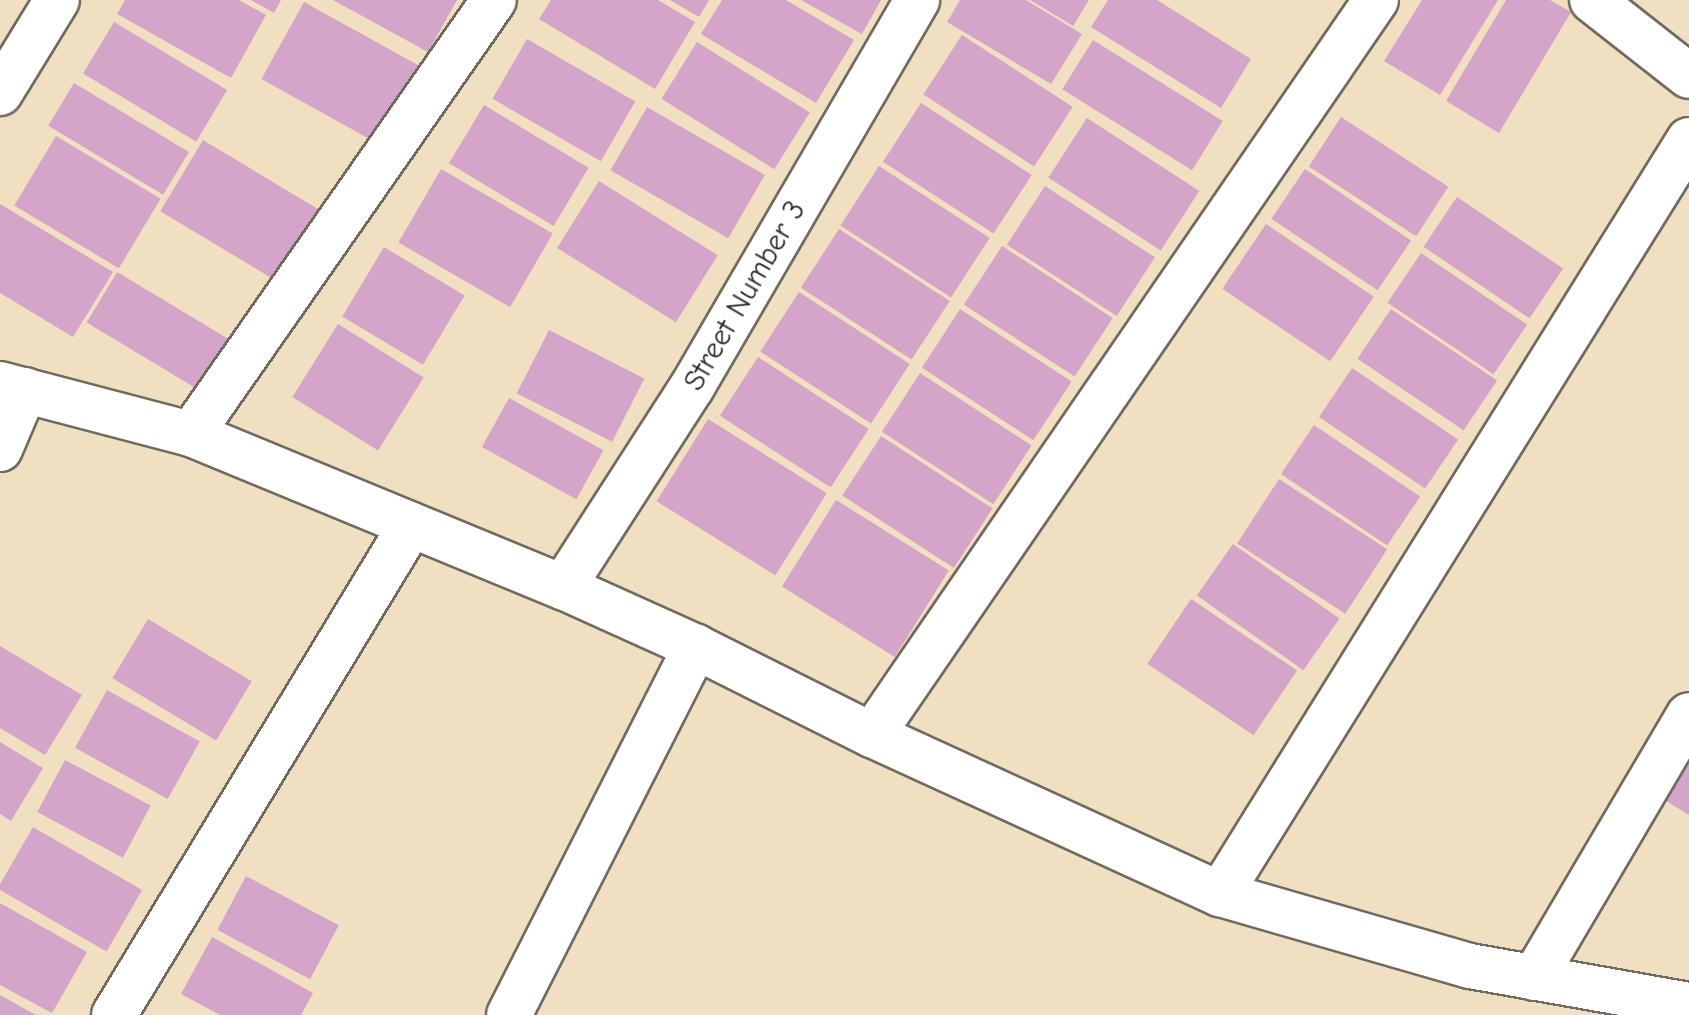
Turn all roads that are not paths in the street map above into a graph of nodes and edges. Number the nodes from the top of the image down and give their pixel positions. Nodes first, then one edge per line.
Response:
1 (494, 0) edge
2 (917, 0) edge
3 (1376, 0) edge
4 (1592, 0) edge
5 (56, 1) edge
6 (1689, 76) edge
7 (0, 93) edge
8 (1689, 140) edge
9 (12, 387) edge
10 (191, 434) junction
11 (0, 449) edge
12 (411, 525) junction
13 (563, 587) junction
14 (696, 647) junction
15 (1689, 715) edge
16 (872, 735) junction
17 (1220, 894) junction
18 (1534, 978) junction
19 (1685, 1008) edge
20 (114, 1015) edge
21 (509, 1015) edge

1 - 10 street
2 - 13 street, Street Number 3
3 - 16 street
4 - 6 street
5 - 7 street
8 - 17 street
9 - 10 street
9 - 11 street
10 - 12 street
12 - 13 street
12 - 20 street
13 - 14 street
14 - 16 street
14 - 21 street
15 - 18 street
16 - 17 street
17 - 18 street
18 - 19 street

